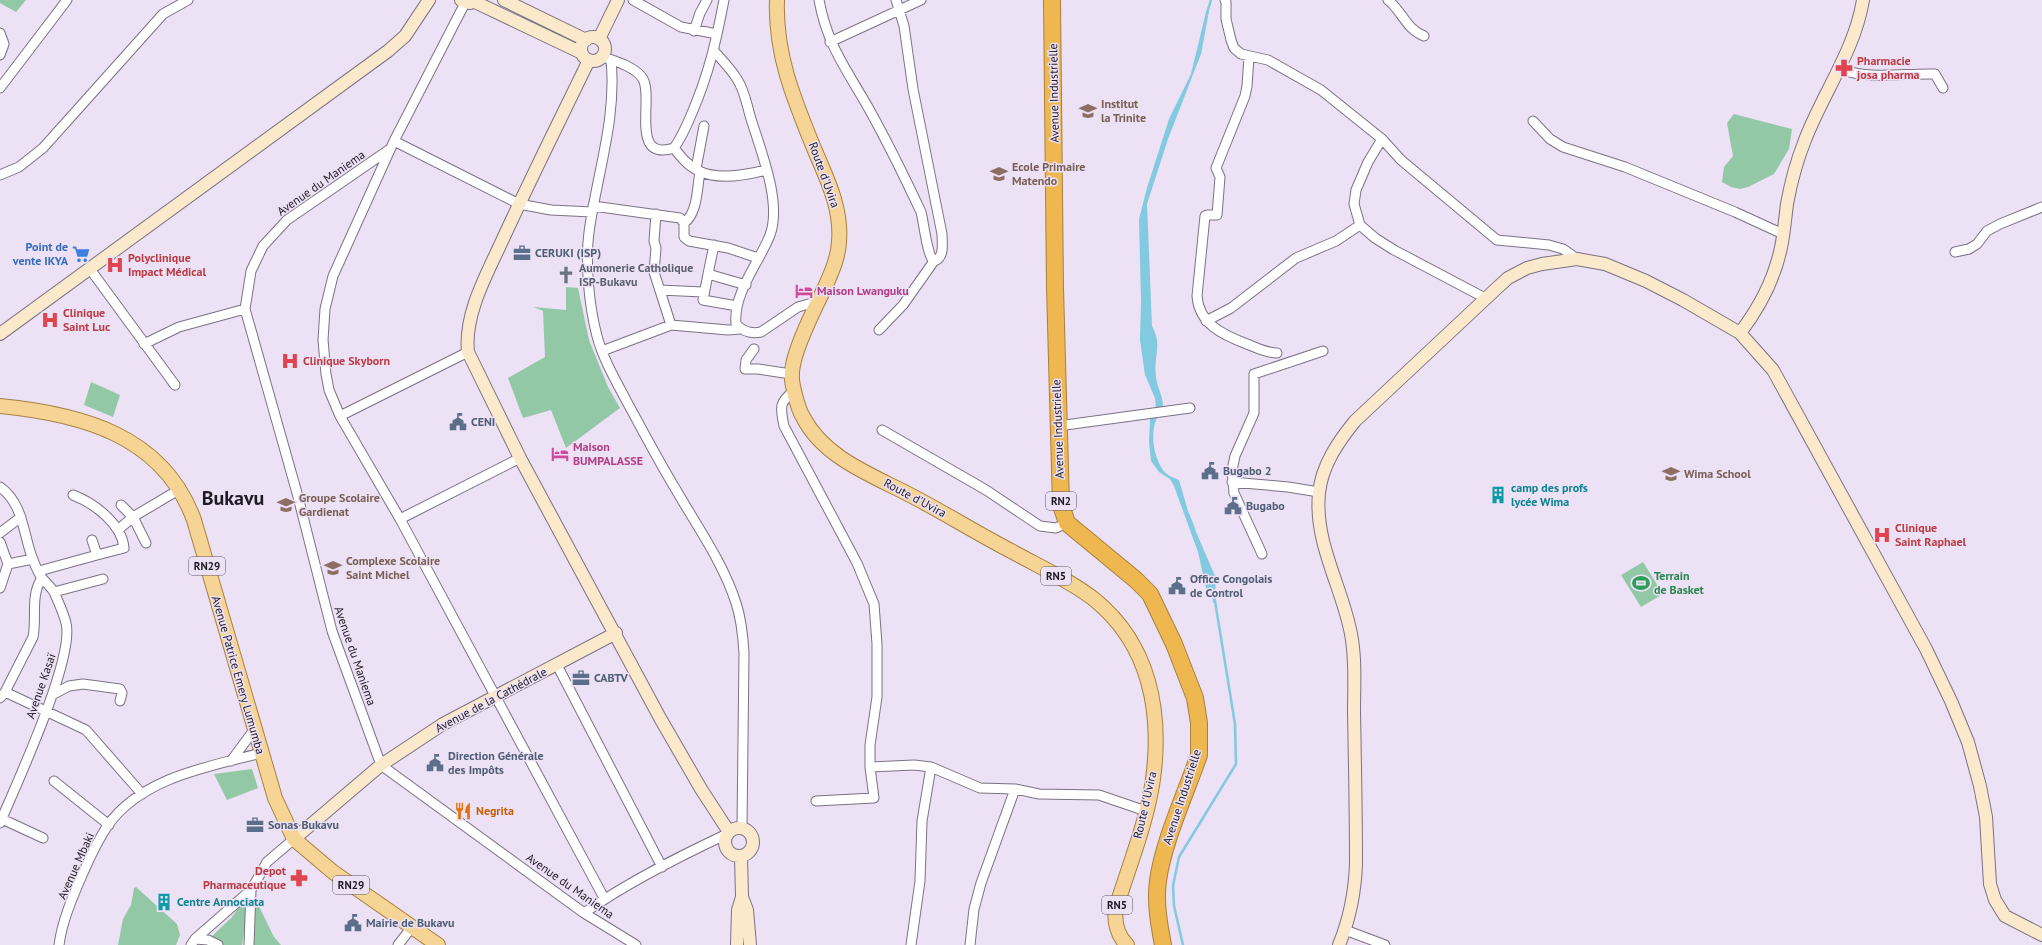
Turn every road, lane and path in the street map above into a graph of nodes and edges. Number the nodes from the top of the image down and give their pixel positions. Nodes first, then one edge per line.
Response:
1 (67, 0) edge
2 (188, 0) edge
3 (429, 0) edge
4 (504, 0) edge
5 (618, 0) edge
6 (633, 0) edge
7 (707, 0) edge
8 (724, 0) edge
9 (777, 0) edge
10 (819, 0) edge
11 (921, 0) edge
12 (1052, 0) edge
13 (1225, 0) edge
14 (1388, 0) edge
15 (1863, 0) edge
16 (469, 1) edge
17 (898, 4) edge
18 (694, 31) junction
19 (0, 33) edge
20 (718, 34) junction
21 (1424, 36) dead end
22 (599, 39) junction
23 (586, 40) junction
24 (830, 42) junction
25 (714, 51) junction
26 (0, 55) edge
27 (585, 57) junction
28 (1249, 57) junction
29 (607, 58) junction
30 (1839, 69) junction
31 (0, 88) edge
32 (1943, 88) dead end
33 (1533, 122) dead end
34 (704, 126) dead end
35 (1382, 139) junction
36 (392, 145) junction
37 (674, 148) junction
38 (698, 170) junction
39 (766, 170) junction
40 (0, 175) edge
41 (519, 204) junction
42 (2042, 207) edge
43 (593, 209) junction
44 (656, 214) junction
45 (684, 223) junction
46 (1360, 225) junction
47 (1783, 234) junction
48 (714, 245) junction
49 (1954, 252) dead end
50 (758, 258) junction
51 (1577, 259) junction
52 (934, 261) junction
53 (90, 269) junction
54 (708, 274) junction
55 (746, 285) junction
56 (660, 290) junction
57 (703, 292) junction
58 (1485, 298) junction
59 (819, 300) junction
60 (737, 306) junction
61 (245, 309) junction
62 (1206, 321) junction
63 (671, 325) junction
64 (740, 329) junction
65 (879, 330) dead end
66 (1740, 333) junction
67 (0, 334) edge
68 (144, 344) junction
69 (754, 349) dead end
70 (602, 351) junction
71 (1323, 351) dead end
72 (468, 352) junction
73 (1277, 353) dead end
74 (791, 374) junction
75 (175, 385) dead end
76 (795, 390) junction
77 (0, 406) edge
78 (1190, 408) dead end
79 (340, 416) junction
80 (1058, 426) junction
81 (882, 430) dead end
82 (520, 458) junction
83 (1232, 482) junction
84 (0, 486) edge
85 (180, 489) junction
86 (1319, 492) junction
87 (73, 495) dead end
88 (121, 504) dead end
89 (21, 517) junction
90 (133, 517) junction
91 (400, 519) junction
92 (1067, 523) junction
93 (119, 529) junction
94 (0, 533) edge
95 (92, 540) dead end
96 (0, 542) edge
97 (146, 543) dead end
98 (1262, 554) dead end
99 (97, 555) junction
100 (32, 559) junction
101 (8, 564) junction
102 (40, 574) junction
103 (104, 579) dead end
104 (0, 588) edge
105 (54, 592) junction
106 (616, 633) junction
107 (557, 666) junction
108 (2, 695) edge
109 (52, 695) junction
110 (495, 697) junction
111 (120, 701) dead end
112 (46, 712) junction
113 (254, 730) junction
114 (262, 753) junction
115 (231, 761) junction
116 (381, 765) junction
117 (870, 767) junction
118 (931, 767) junction
119 (54, 781) dead end
120 (1015, 789) junction
121 (142, 794) junction
122 (816, 801) dead end
123 (1146, 811) junction
124 (1, 821) edge
125 (109, 825) junction
126 (742, 828) junction
127 (728, 833) junction
128 (43, 838) dead end
129 (294, 839) junction
130 (741, 856) junction
131 (662, 867) junction
132 (251, 890) junction
133 (742, 896) junction
134 (604, 898) junction
135 (584, 913) junction
136 (412, 927) junction
137 (1345, 930) junction
138 (2042, 936) edge
139 (193, 942) edge
140 (59, 945) edge
141 (218, 945) edge
142 (249, 945) edge
143 (398, 945) edge
144 (438, 945) edge
145 (636, 945) edge
146 (737, 945) edge
147 (750, 945) edge
148 (911, 945) edge
149 (970, 945) edge
150 (1127, 945) edge
151 (1163, 945) edge
152 (1339, 945) edge
153 (1385, 945) edge

1 - 31 street
2 - 40 street
3 - 53 street
4 - 23 street
5 - 22 street
6 - 18 street
7 - 18 street
8 - 20 street
9 - 59 main road, Route d'Uvira
10 - 24 street
11 - 17 street
12 - 80 highway, Avenue Industrielle / RN2
13 - 28 street
14 - 21 street
15 - 30 street
16 - 27 street
16 - 36 street
17 - 24 street
17 - 52 street
18 - 20 street
19 - 26 street
20 - 25 street
22 - 23 street
22 - 29 street
23 - 27 street
24 - 52 street
25 - 37 street
25 - 39 street
27 - 29 street
27 - 41 street
28 - 35 street
28 - 62 street
29 - 37 street
29 - 43 street
30 - 32 street
30 - 47 street
33 - 47 street
34 - 38 street
35 - 46 street
35 - 51 street
36 - 41 street
36 - 61 street, Avenue du Maniema
36 - 79 street
37 - 38 street
38 - 39 street
38 - 45 street
39 - 50 street
41 - 43 street
41 - 72 street
42 - 49 street
43 - 44 street
43 - 70 street
44 - 45 street
44 - 56 street
45 - 48 street
46 - 58 street
46 - 62 street
47 - 66 street
48 - 50 street
48 - 54 street
50 - 55 street
51 - 58 street
51 - 66 street
52 - 65 street
53 - 67 street
53 - 68 street
54 - 55 street
54 - 57 street
55 - 60 street
56 - 57 street
56 - 63 street
57 - 60 street
58 - 86 street
59 - 64 street
59 - 74 main road, Route d'Uvira
60 - 64 street
61 - 68 street
61 - 116 street, Avenue du Maniema
62 - 73 street
63 - 64 street
63 - 70 street
66 - 138 street
68 - 75 street
69 - 74 street
70 - 126 street
71 - 83 street
72 - 79 street
72 - 82 street
74 - 76 main road, Route d'Uvira
76 - 117 street
76 - 123 main road, Route d'Uvira / RN5
77 - 85 main road, Avenue Patrice Emery Lumumba / RN29
78 - 80 street
79 - 91 street
80 - 92 highway, Avenue Industrielle / RN2
81 - 92 street
82 - 91 street
82 - 106 street
83 - 86 street
83 - 98 street
84 - 89 street, Avenue Kasaï
85 - 90 street
85 - 113 main road, Avenue Patrice Emery Lumumba / RN29
86 - 137 street
87 - 93 street
88 - 90 street
89 - 94 street
89 - 100 street, Avenue Kasaï
90 - 93 street
90 - 97 street
91 - 110 street
92 - 151 highway, Avenue Industrielle / RN2
93 - 99 street
95 - 99 street
96 - 101 street
99 - 102 street
100 - 101 street
100 - 102 street, Avenue Kasaï
101 - 104 street
102 - 105 street, Avenue Kasaï
102 - 108 street
103 - 105 street
105 - 109 street, Avenue Kasaï
106 - 107 street, Avenue de la Cathédrale
106 - 127 street
107 - 110 street, Avenue de la Cathédrale
107 - 131 street
108 - 112 street
109 - 111 street
109 - 112 street, Avenue Kasaï
110 - 116 street, Avenue de la Cathédrale
110 - 134 street
112 - 121 street
112 - 124 street, Avenue Kasaï
113 - 114 main road, Avenue Patrice Emery Lumumba / RN29
113 - 115 street
114 - 115 street, Avenue Mbaki
114 - 129 main road, Avenue Patrice Emery Lumumba / RN29
115 - 121 street, Avenue Mbaki
116 - 129 street, Avenue de la Cathédrale
116 - 135 street, Avenue du Maniema
117 - 118 street
117 - 122 street
118 - 120 street
118 - 148 street
119 - 125 street
120 - 123 street
120 - 149 street
121 - 125 street, Avenue Mbaki
123 - 150 main road, Route d'Uvira / RN5
124 - 128 street
125 - 140 street, Avenue Mbaki
126 - 127 street
126 - 130 street
127 - 130 street
127 - 131 street
129 - 132 street, Avenue de la Cathédrale
129 - 136 main road, Avenue Patrice Emery Lumumba / RN29
130 - 133 street
131 - 134 street
132 - 139 street, Avenue de la Cathédrale
132 - 142 street, Avenue de la Cathédrale
133 - 146 street
133 - 147 street
134 - 135 street
135 - 145 street, Avenue du Maniema
136 - 143 street
136 - 144 main road, Avenue Patrice Emery Lumumba / RN29
137 - 152 street
137 - 153 street
139 - 141 street

